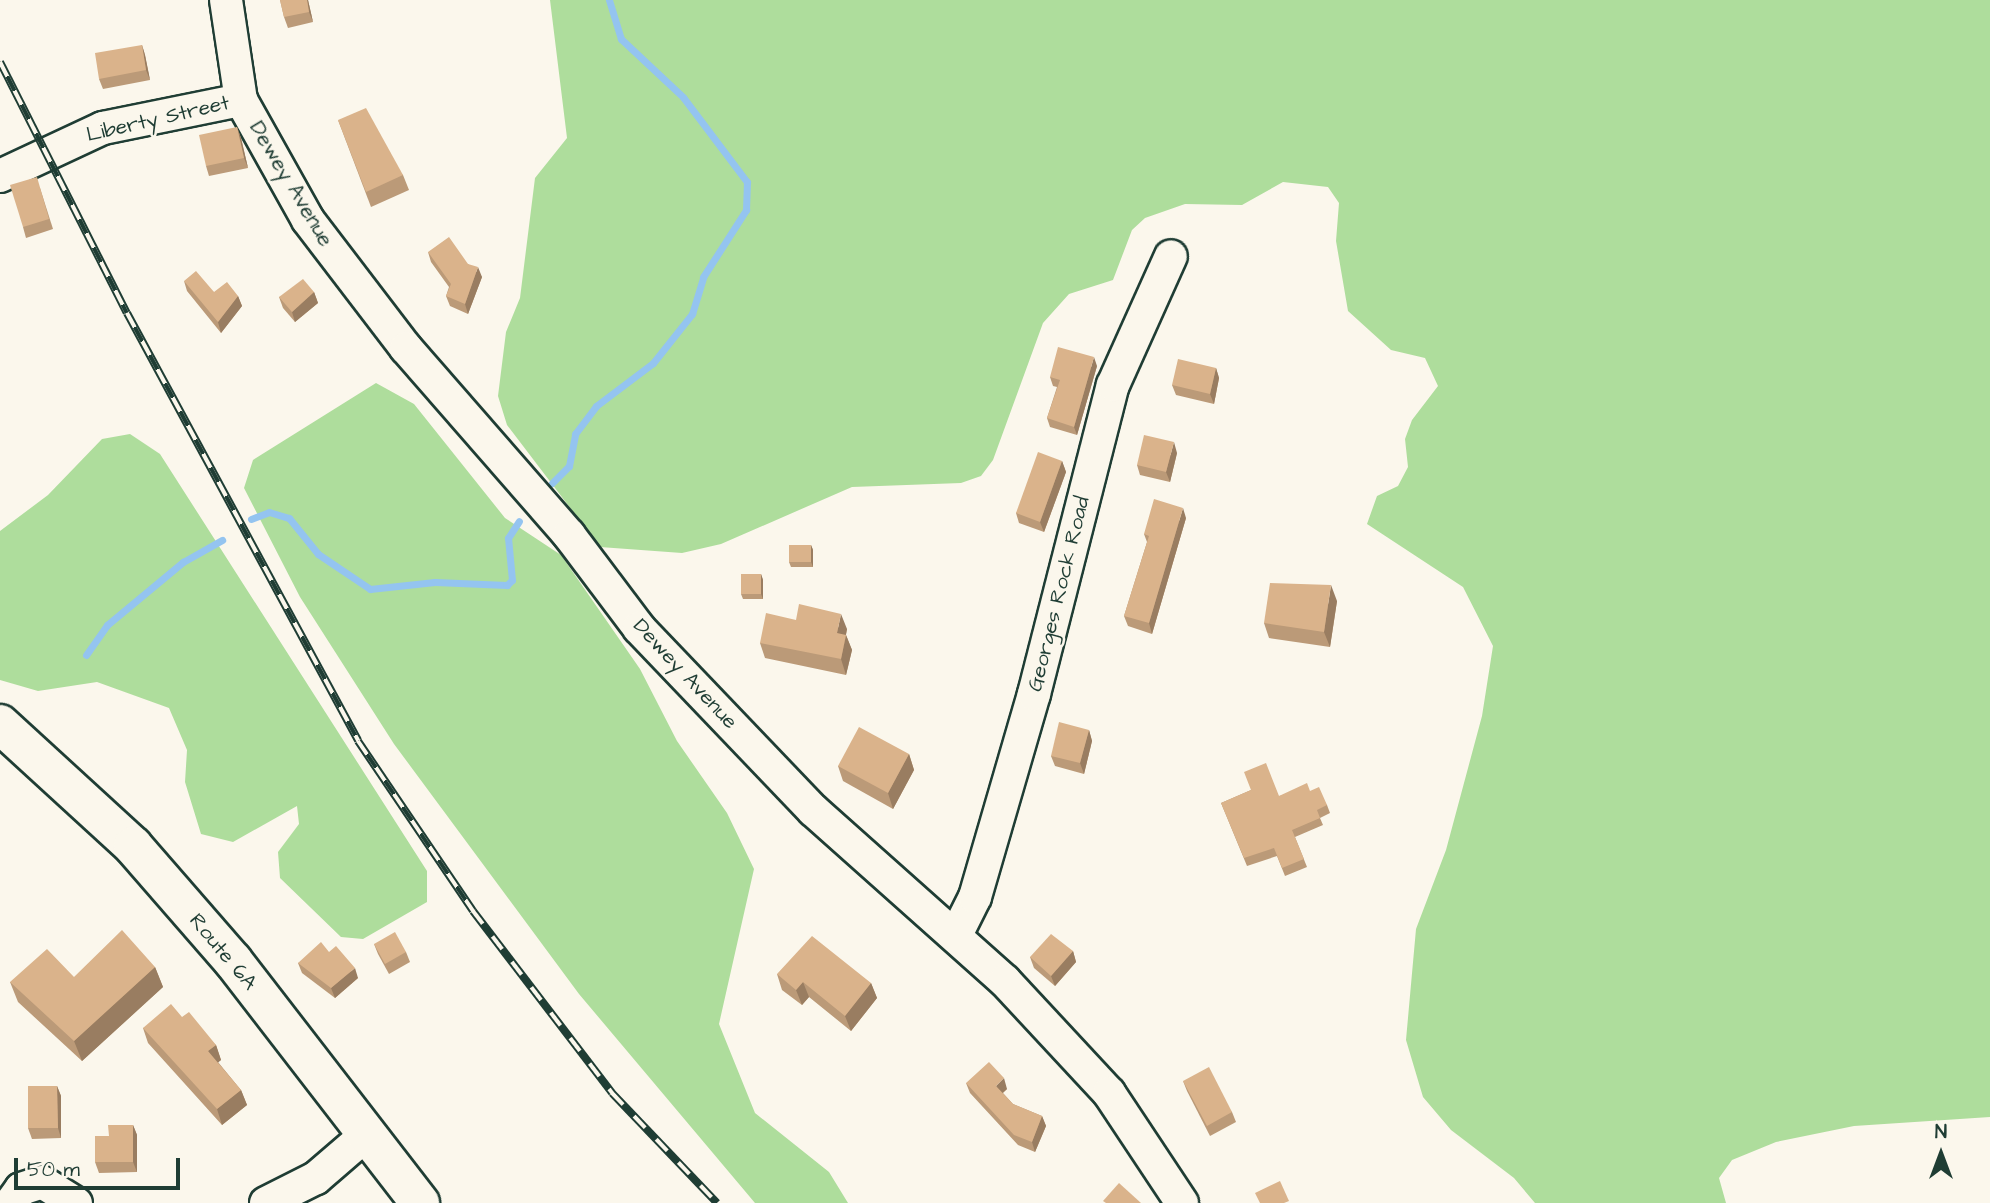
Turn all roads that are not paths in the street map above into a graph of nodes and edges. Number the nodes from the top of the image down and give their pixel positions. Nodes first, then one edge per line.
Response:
1 (226, 0) edge
2 (241, 100) junction
3 (0, 176) edge
4 (1171, 256) dead end
5 (0, 724) edge
6 (956, 935) junction
7 (366, 1135) junction
8 (11, 1203) edge
9 (76, 1203) edge
10 (266, 1203) edge
11 (420, 1203) edge
12 (1182, 1203) edge

1 - 2 street
2 - 3 street, Liberty Street
2 - 6 street, Dewey Avenue
4 - 6 street, Georges Rock Road
5 - 7 main road, Route 6A
6 - 12 street, Dewey Avenue
7 - 10 street
7 - 11 main road, Route 6A
8 - 9 street

